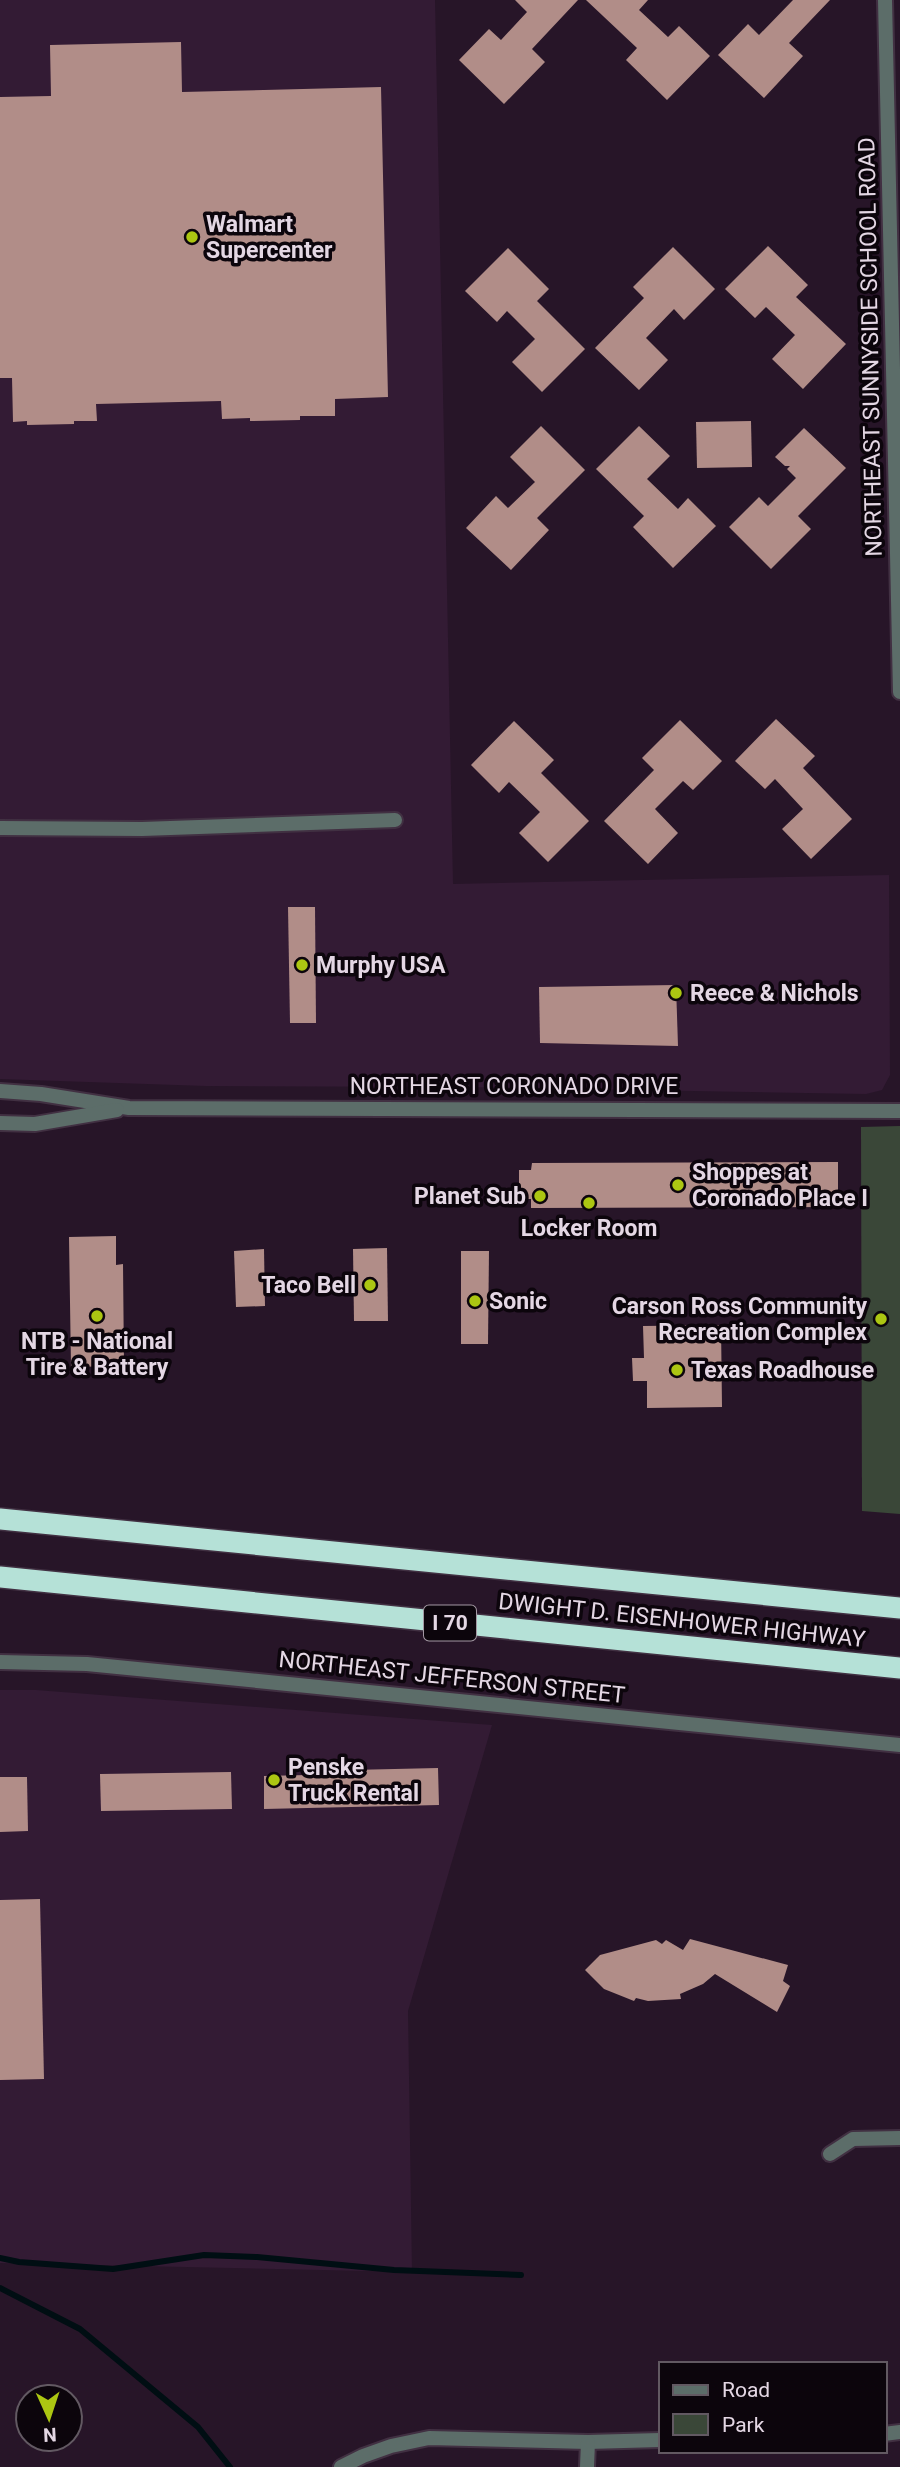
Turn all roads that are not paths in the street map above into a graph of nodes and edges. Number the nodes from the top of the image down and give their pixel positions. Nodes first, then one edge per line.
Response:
1 (885, 0) edge
2 (896, 307) edge
3 (900, 692) edge
4 (395, 820) dead end
5 (0, 828) edge
6 (0, 1091) edge
7 (129, 1108) junction
8 (900, 1111) edge
9 (0, 1123) edge
10 (0, 1519) edge
11 (0, 1577) edge
12 (900, 1608) edge
13 (0, 1662) edge
14 (900, 1668) edge
15 (900, 1745) edge
16 (900, 2138) edge
17 (830, 2154) dead end
18 (659, 2440) edge
19 (588, 2442) junction
20 (341, 2467) edge
21 (587, 2467) edge

1 - 2 street, NORTHEAST SUNNYSIDE SCHOOL ROAD
2 - 3 street, NORTHEAST SUNNYSIDE SCHOOL ROAD
4 - 5 street
6 - 7 street, NORTHEAST CORONADO DRIVE
7 - 8 street, NORTHEAST CORONADO DRIVE
7 - 9 street, NORTHEAST CORONADO DRIVE
10 - 12 highway, DWIGHT D. EISENHOWER HIGHWAY
11 - 14 highway, DWIGHT D. EISENHOWER HIGHWAY / I 70
13 - 15 street, NORTHEAST JEFFERSON STREET
16 - 17 street
18 - 19 street
19 - 20 street
19 - 21 street

